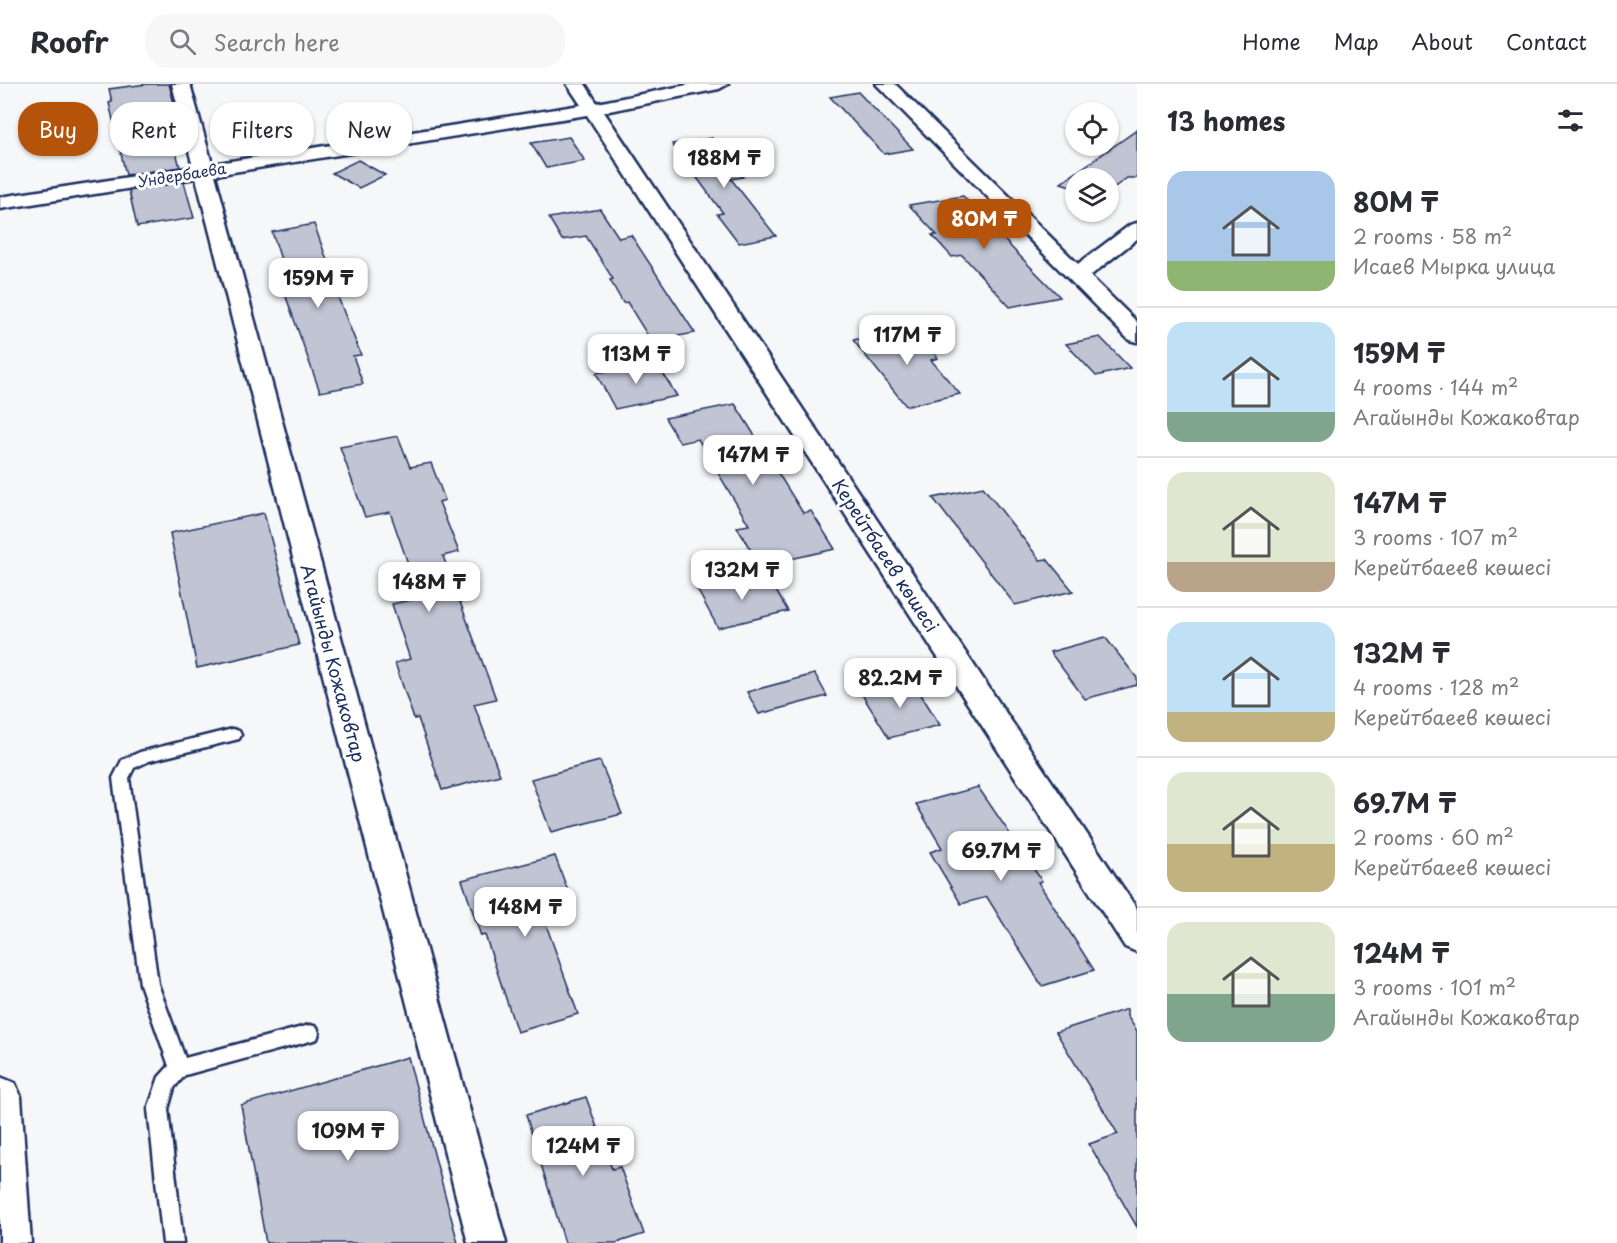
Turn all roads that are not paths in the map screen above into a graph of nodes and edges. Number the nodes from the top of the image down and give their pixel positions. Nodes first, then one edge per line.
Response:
1 (181, 84) edge
2 (576, 84) edge
3 (718, 84) edge
4 (885, 84) edge
5 (593, 109) junction
6 (204, 170) junction
7 (0, 203) edge
8 (1137, 229) edge
9 (1077, 275) junction
10 (1137, 335) edge
11 (233, 735) dead end
12 (1137, 937) edge
13 (310, 1033) dead end
14 (179, 1068) junction
15 (0, 1097) edge
16 (8, 1243) edge
17 (172, 1243) edge
18 (487, 1243) edge

1 - 6 street, Агайынды Кожаковтар
2 - 5 street, Керейтбаеев көшесі
3 - 5 street, Ундербаева
4 - 9 street
5 - 6 street, Ундербаева
5 - 12 street, Керейтбаеев көшесі
6 - 7 street, Ундербаева
6 - 18 street, Агайынды Кожаковтар
8 - 9 street
9 - 10 street
11 - 14 lane
13 - 14 lane
14 - 17 lane
15 - 16 main road

